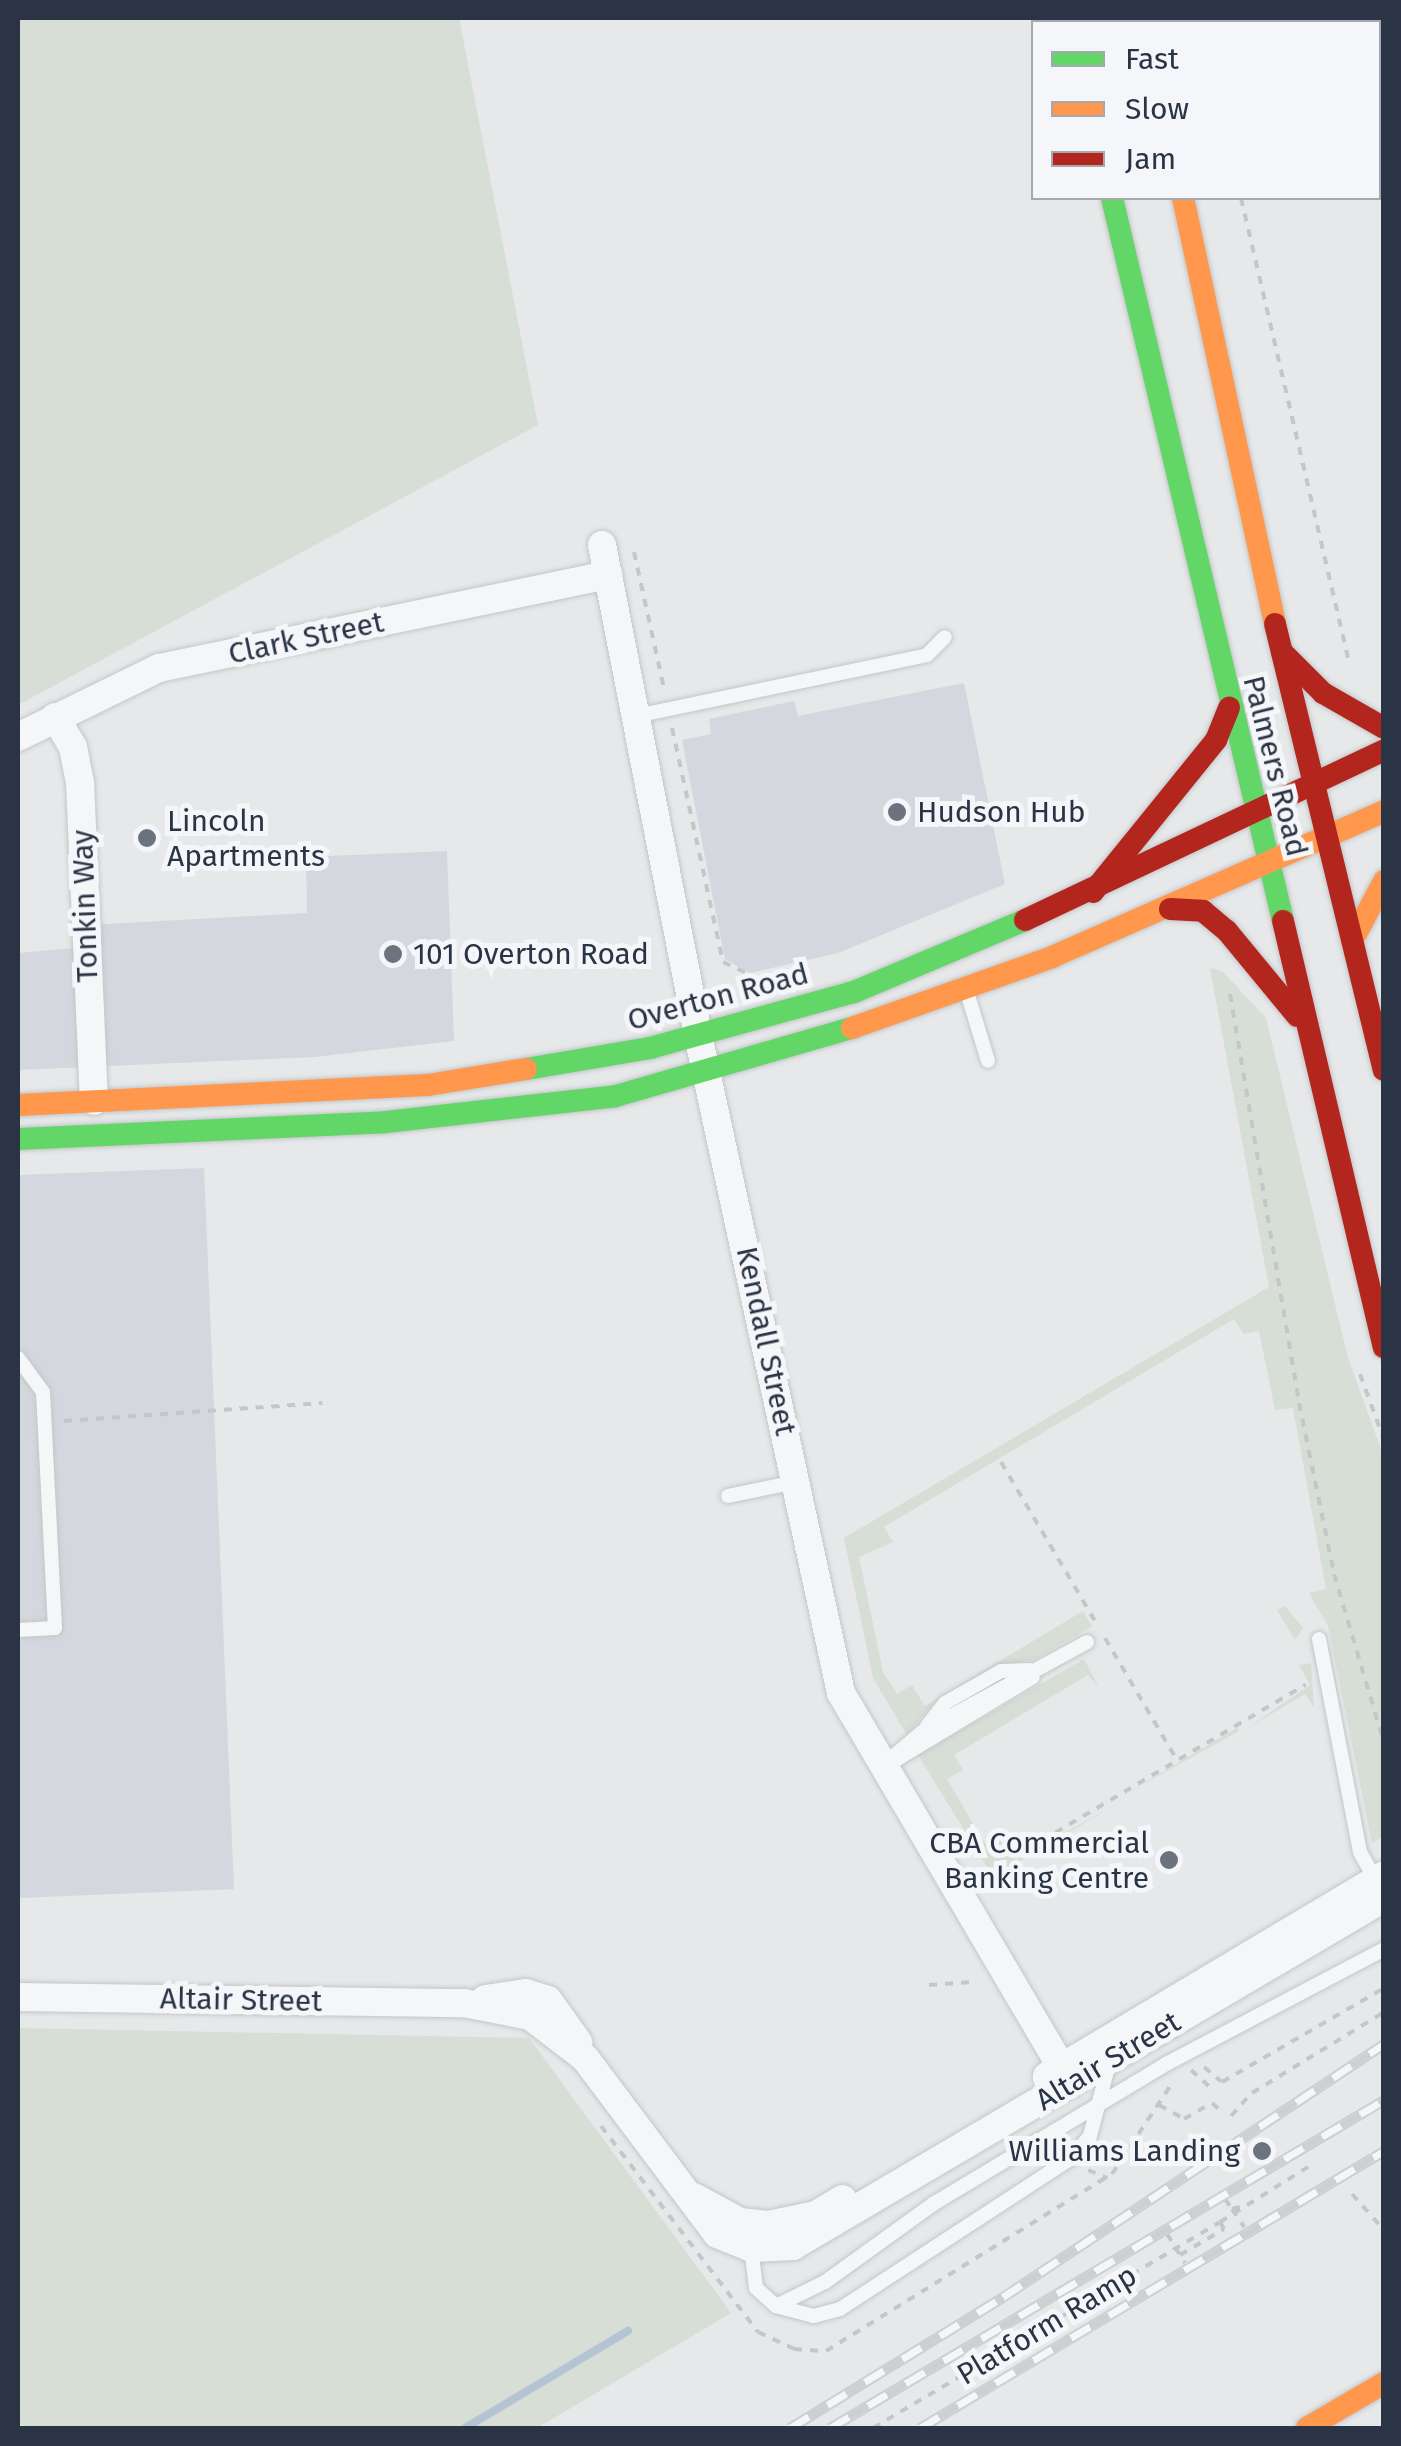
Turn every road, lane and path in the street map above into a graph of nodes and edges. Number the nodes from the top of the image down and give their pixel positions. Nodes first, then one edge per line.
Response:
1 (1112, 200) edge
2 (1183, 200) edge
3 (1241, 200) edge
4 (602, 545) dead end
5 (634, 552) dead end
6 (608, 576) junction
7 (945, 637) dead end
8 (1282, 652) junction
9 (1353, 677) dead end
10 (1229, 708) junction
11 (668, 709) junction
12 (636, 716) junction
13 (55, 717) junction
14 (1384, 728) edge
15 (18, 737) edge
16 (1384, 750) edge
17 (1312, 784) junction
18 (1256, 812) junction
19 (1384, 812) edge
20 (1326, 837) junction
21 (1268, 864) junction
22 (1384, 881) edge
23 (1093, 892) junction
24 (1170, 910) junction
25 (1352, 940) junction
26 (755, 977) dead end
27 (966, 989) junction
28 (1230, 992) dead end
29 (1303, 1024) junction
30 (698, 1035) junction
31 (988, 1061) dead end
32 (1384, 1070) edge
33 (708, 1073) junction
34 (94, 1101) junction
35 (18, 1105) edge
36 (18, 1139) edge
37 (1384, 1347) edge
38 (18, 1358) edge
39 (322, 1403) dead end
40 (46, 1422) junction
41 (1378, 1426) dead end
42 (1384, 1440) edge
43 (1001, 1462) dead end
44 (796, 1482) junction
45 (728, 1496) dead end
46 (18, 1630) edge
47 (1319, 1639) dead end
48 (1088, 1642) dead end
49 (1041, 1670) junction
50 (1308, 1682) dead end
51 (1384, 1742) edge
52 (1176, 1760) junction
53 (882, 1766) junction
54 (1014, 1857) dead end
55 (1381, 1887) edge
56 (1384, 1949) edge
57 (972, 1982) dead end
58 (929, 1984) dead end
59 (1384, 1988) edge
60 (18, 1996) edge
61 (1384, 2012) edge
62 (1110, 2059) junction
63 (1066, 2075) junction
64 (1175, 2078) dead end
65 (1210, 2086) dead end
66 (1100, 2104) junction
67 (1159, 2104) junction
68 (1219, 2109) dead end
69 (590, 2112) dead end
70 (1231, 2116) dead end
71 (1308, 2167) dead end
72 (1352, 2194) dead end
73 (1226, 2199) dead end
74 (1246, 2203) junction
75 (1232, 2209) junction
76 (1220, 2222) junction
77 (1244, 2227) dead end
78 (1384, 2230) edge
79 (1167, 2234) dead end
80 (753, 2236) junction
81 (1180, 2255) junction
82 (1185, 2263) dead end
83 (776, 2306) junction
84 (1384, 2383) edge
85 (874, 2428) edge
86 (1307, 2428) edge

1 - 10 main road, Palmers Road
2 - 8 main road, Palmers Road
3 - 9 path
4 - 6 street, Kendall Street
5 - 11 path
6 - 12 street, Kendall Street
6 - 13 street, Clark Street
7 - 11 lane
8 - 14 main road
8 - 17 main road, Palmers Road
10 - 18 main road, Palmers Road
10 - 23 main road
11 - 12 lane
11 - 26 path
12 - 30 street, Kendall Street
13 - 15 street, Clark Street
13 - 34 street, Tonkin Way
16 - 17 main road, Overton Road
17 - 18 main road, Overton Road
17 - 20 main road, Palmers Road
18 - 21 main road, Palmers Road
18 - 23 main road, Overton Road
19 - 20 main road
20 - 21 main road
20 - 25 main road, Palmers Road
21 - 24 main road
21 - 29 main road, Palmers Road
22 - 25 main road
23 - 30 main road, Overton Road
24 - 27 main road
24 - 29 main road
25 - 32 main road, Palmers Road
27 - 31 lane
27 - 33 main road
28 - 51 path
29 - 37 main road, Palmers Road
30 - 33 street, Kendall Street
30 - 34 main road, Overton Road
33 - 36 main road
33 - 44 street, Kendall Street
34 - 35 main road, Overton Road
38 - 40 lane
39 - 40 path
40 - 46 lane
41 - 42 path
43 - 52 path
44 - 45 lane
44 - 53 street, Kendall Street
47 - 55 lane
48 - 49 lane
49 - 53 lane
49 - 53 lane
50 - 52 path
52 - 54 path
53 - 63 street, Kendall Street
55 - 62 street, Altair Street
55 - 63 street, Altair Street
56 - 66 lane
57 - 58 path
59 - 65 path
60 - 80 street, Altair Street
61 - 70 path
62 - 63 street, Altair Street
62 - 66 lane
63 - 80 street, Altair Street
64 - 67 path
66 - 83 lane
66 - 83 lane
67 - 68 path
67 - 69 path
71 - 74 path, bridge
72 - 78 path
73 - 75 path
74 - 75 path
74 - 76 path, Platform Ramp, bridge
75 - 77 path
76 - 81 path, bridge
76 - 85 path, Platform Ramp, bridge
79 - 81 path
80 - 83 lane
81 - 82 path
84 - 86 main road

